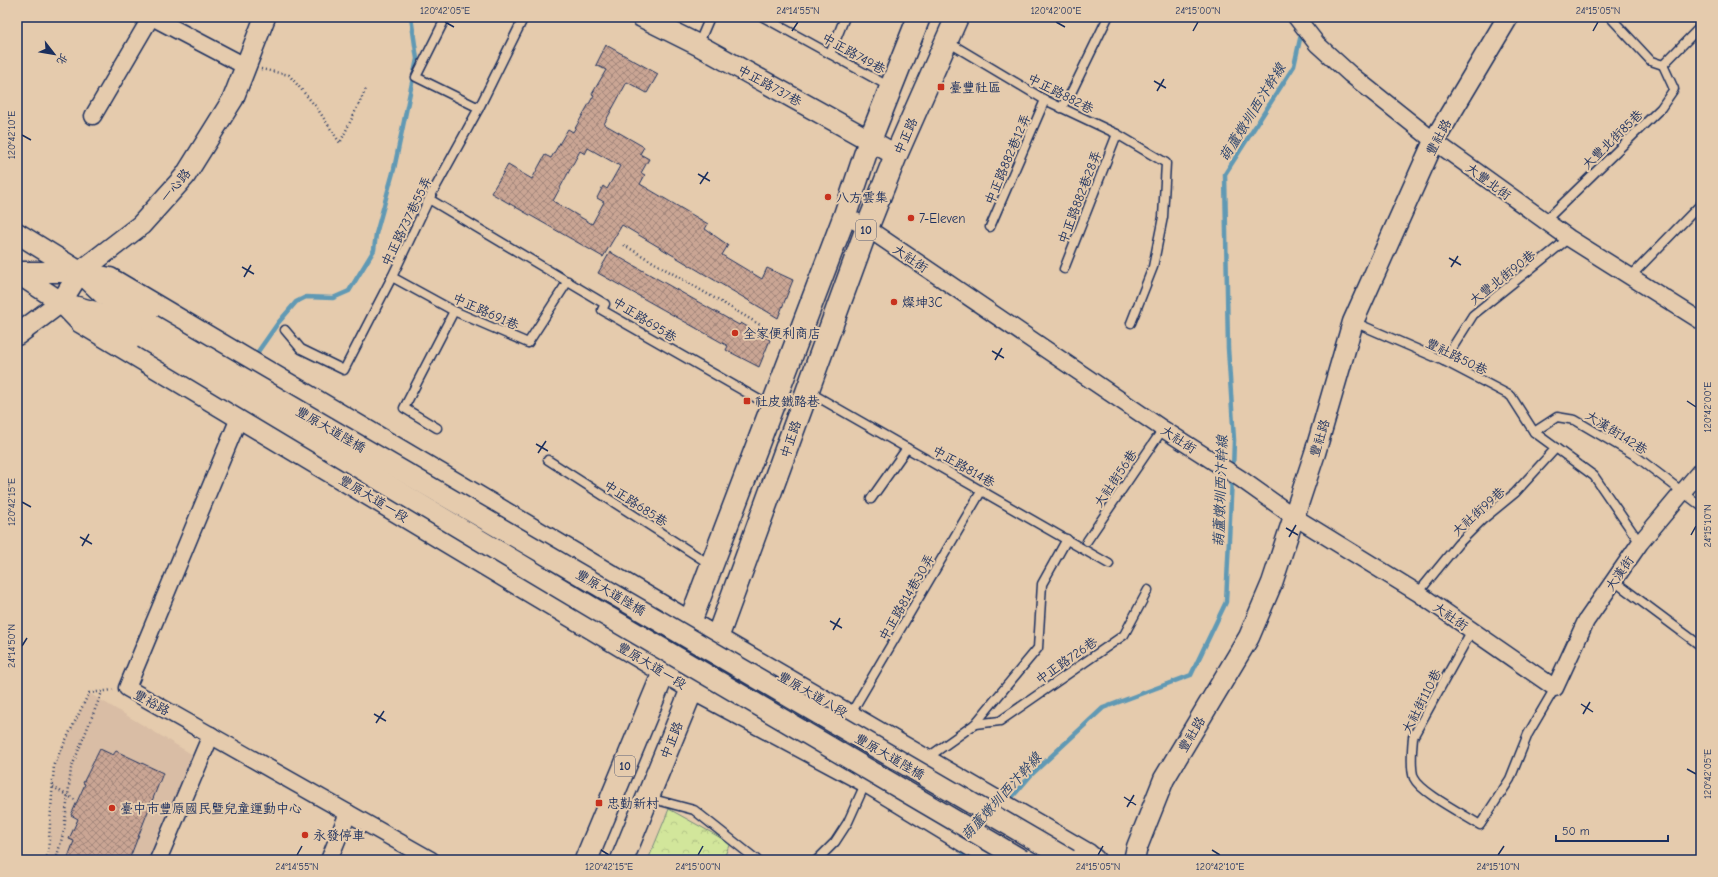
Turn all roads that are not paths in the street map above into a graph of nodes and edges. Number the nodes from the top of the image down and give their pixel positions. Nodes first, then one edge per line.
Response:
1 (151, 17) edge
2 (265, 17) edge
3 (446, 17) edge
4 (524, 17) edge
5 (642, 17) edge
6 (710, 17) edge
7 (763, 17) edge
8 (845, 17) edge
9 (919, 17) edge
10 (957, 17) edge
11 (1108, 17) edge
12 (1296, 17) edge
13 (1508, 17) edge
14 (1610, 17) edge
15 (1701, 26) edge
16 (947, 42) junction
17 (698, 45) junction
18 (830, 54) junction
19 (1663, 65) junction
20 (245, 66) junction
21 (891, 88) junction
22 (1045, 100) junction
23 (479, 108) junction
24 (1061, 108) junction
25 (93, 116) dead end
26 (1117, 134) junction
27 (870, 140) junction
28 (1434, 141) junction
29 (896, 155) junction
30 (429, 199) junction
31 (1701, 204) edge
32 (845, 215) junction
33 (1545, 221) junction
34 (990, 227) dead end
35 (867, 228) junction
36 (17, 233) edge
37 (1569, 238) junction
38 (1064, 269) dead end
39 (17, 272) edge
40 (80, 272) junction
41 (1631, 276) junction
42 (392, 277) junction
43 (568, 282) junction
44 (61, 302) junction
45 (454, 311) junction
46 (1701, 321) edge
47 (1353, 322) junction
48 (1131, 323) dead end
49 (285, 330) dead end
50 (148, 332) junction
51 (17, 335) edge
52 (1444, 361) junction
53 (807, 390) junction
54 (772, 407) junction
55 (239, 418) junction
56 (437, 428) dead end
57 (1163, 429) junction
58 (1534, 432) junction
59 (907, 448) junction
60 (1556, 448) junction
61 (548, 460) dead end
62 (1701, 470) edge
63 (982, 490) junction
64 (1683, 492) junction
65 (871, 499) dead end
66 (1701, 506) edge
67 (1293, 516) junction
68 (1067, 539) junction
69 (1087, 541) dead end
70 (1640, 543) junction
71 (1109, 564) dead end
72 (711, 565) junction
73 (1614, 581) junction
74 (1148, 590) dead end
75 (1418, 593) junction
76 (690, 622) junction
77 (1472, 630) junction
78 (717, 638) junction
79 (1701, 646) edge
80 (664, 672) junction
81 (1555, 688) junction
82 (692, 690) junction
83 (850, 716) junction
84 (975, 724) junction
85 (211, 734) junction
86 (886, 736) junction
87 (926, 759) junction
88 (866, 782) junction
89 (648, 798) junction
90 (348, 813) junction
91 (158, 860) edge
92 (329, 860) edge
93 (431, 860) edge
94 (586, 860) edge
95 (622, 860) edge
96 (757, 860) edge
97 (817, 860) edge
98 (994, 860) edge
99 (1022, 860) edge
100 (1069, 860) edge
101 (1095, 860) edge
102 (1134, 860) edge

1 - 20 street
1 - 25 street
2 - 20 street, 一心路
3 - 23 lane
4 - 23 lane, 中正路737巷55弄
5 - 17 street, 中正路737巷
6 - 17 lane
7 - 18 lane, 中正路749巷
8 - 18 lane
9 - 21 main road, 中正路 / 10
10 - 16 main road, 中正路 / 10
11 - 24 lane
12 - 28 street, 大豐北街
13 - 28 street, 豐社路
14 - 19 lane
15 - 19 lane
16 - 22 lane, 中正路882巷
16 - 29 main road, 中正路 / 10
17 - 27 street, 中正路737巷
18 - 21 lane, 中正路749巷
19 - 33 lane, 大豐北街85巷
20 - 40 street, 一心路
21 - 27 main road, 中正路 / 10
22 - 24 lane, 中正路882巷
22 - 34 lane, 中正路882巷12弄
23 - 30 lane, 中正路737巷55弄
24 - 26 lane, 中正路882巷
26 - 38 lane, 中正路882巷28弄
26 - 48 lane, 中正路882巷
27 - 29 street, 中正路737巷
27 - 32 main road, 中正路 / 10
28 - 33 street, 大豐北街
28 - 47 street, 豐社路
29 - 35 main road, 中正路 / 10
30 - 42 lane, 中正路737巷55弄
30 - 43 lane, 中正路695巷
31 - 41 lane
32 - 35 street, 大社街
32 - 54 main road, 中正路 / 10
33 - 37 street, 大豐北街
35 - 53 main road, 中正路 / 10
35 - 57 street, 大社街
36 - 40 street
37 - 41 street, 大豐北街
37 - 52 lane, 大豐北街90巷
39 - 40 street
39 - 44 street, 豐原大道一段
40 - 44 street
40 - 50 street
40 - 76 street
41 - 46 street, 大豐北街
42 - 45 lane, 中正路691巷
42 - 49 lane, 中正路737巷55弄
43 - 45 lane, 中正路691巷
43 - 54 lane, 中正路695巷
44 - 50 street, 豐原大道一段
44 - 51 street
44 - 55 street, 豐原大道一段
45 - 56 lane
47 - 52 lane, 豐社路50巷
47 - 67 street, 豐社路
50 - 99 street, 豐原大道陸橋, bridge
50 - 100 street, 豐原大道陸橋, bridge
52 - 58 lane, 豐社路50巷
53 - 59 lane, 中正路814巷
53 - 78 main road, 中正路 / 10
54 - 72 main road, 中正路 / 10
55 - 80 street, 豐原大道一段
55 - 85 street, 豐裕路
57 - 67 street, 大社街
57 - 69 lane, 大社街56巷
58 - 60 lane
58 - 64 lane, 大漢街142巷
59 - 63 lane, 中正路814巷
59 - 65 lane
60 - 70 lane
60 - 75 lane, 大社街99巷
61 - 72 lane, 中正路685巷
62 - 64 street, 大漢街
63 - 68 lane, 中正路814巷
63 - 83 lane, 中正路814巷30弄
64 - 66 lane, 大漢街142巷
64 - 70 street, 大漢街
67 - 75 street, 大社街
67 - 102 street, 豐社路
68 - 71 lane, 中正路814巷
68 - 84 lane
70 - 73 street, 大漢街
72 - 76 main road, 中正路 / 10
73 - 79 lane
73 - 81 street, 大漢街
74 - 84 lane, 中正路726巷
75 - 77 street, 大社街
76 - 78 street
76 - 80 main road, 中正路 / 10
77 - 81 street, 大社街
77 - 81 lane, 大社街110巷
78 - 82 main road, 中正路 / 10
78 - 83 street, 豐原大道八段
80 - 82 street, 豐原大道一段
80 - 94 main road, 中正路 / 10
82 - 88 street
82 - 89 main road, 中正路 / 10
83 - 86 street, 豐原大道八段
84 - 87 lane
85 - 90 street, 豐裕路
85 - 91 street
86 - 87 street, 豐原大道八段
86 - 88 lane
87 - 101 street, 豐原大道八段
88 - 97 lane
88 - 98 street
89 - 95 main road, 中正路 / 10
89 - 96 lane
90 - 92 street
90 - 93 street, 豐裕路

